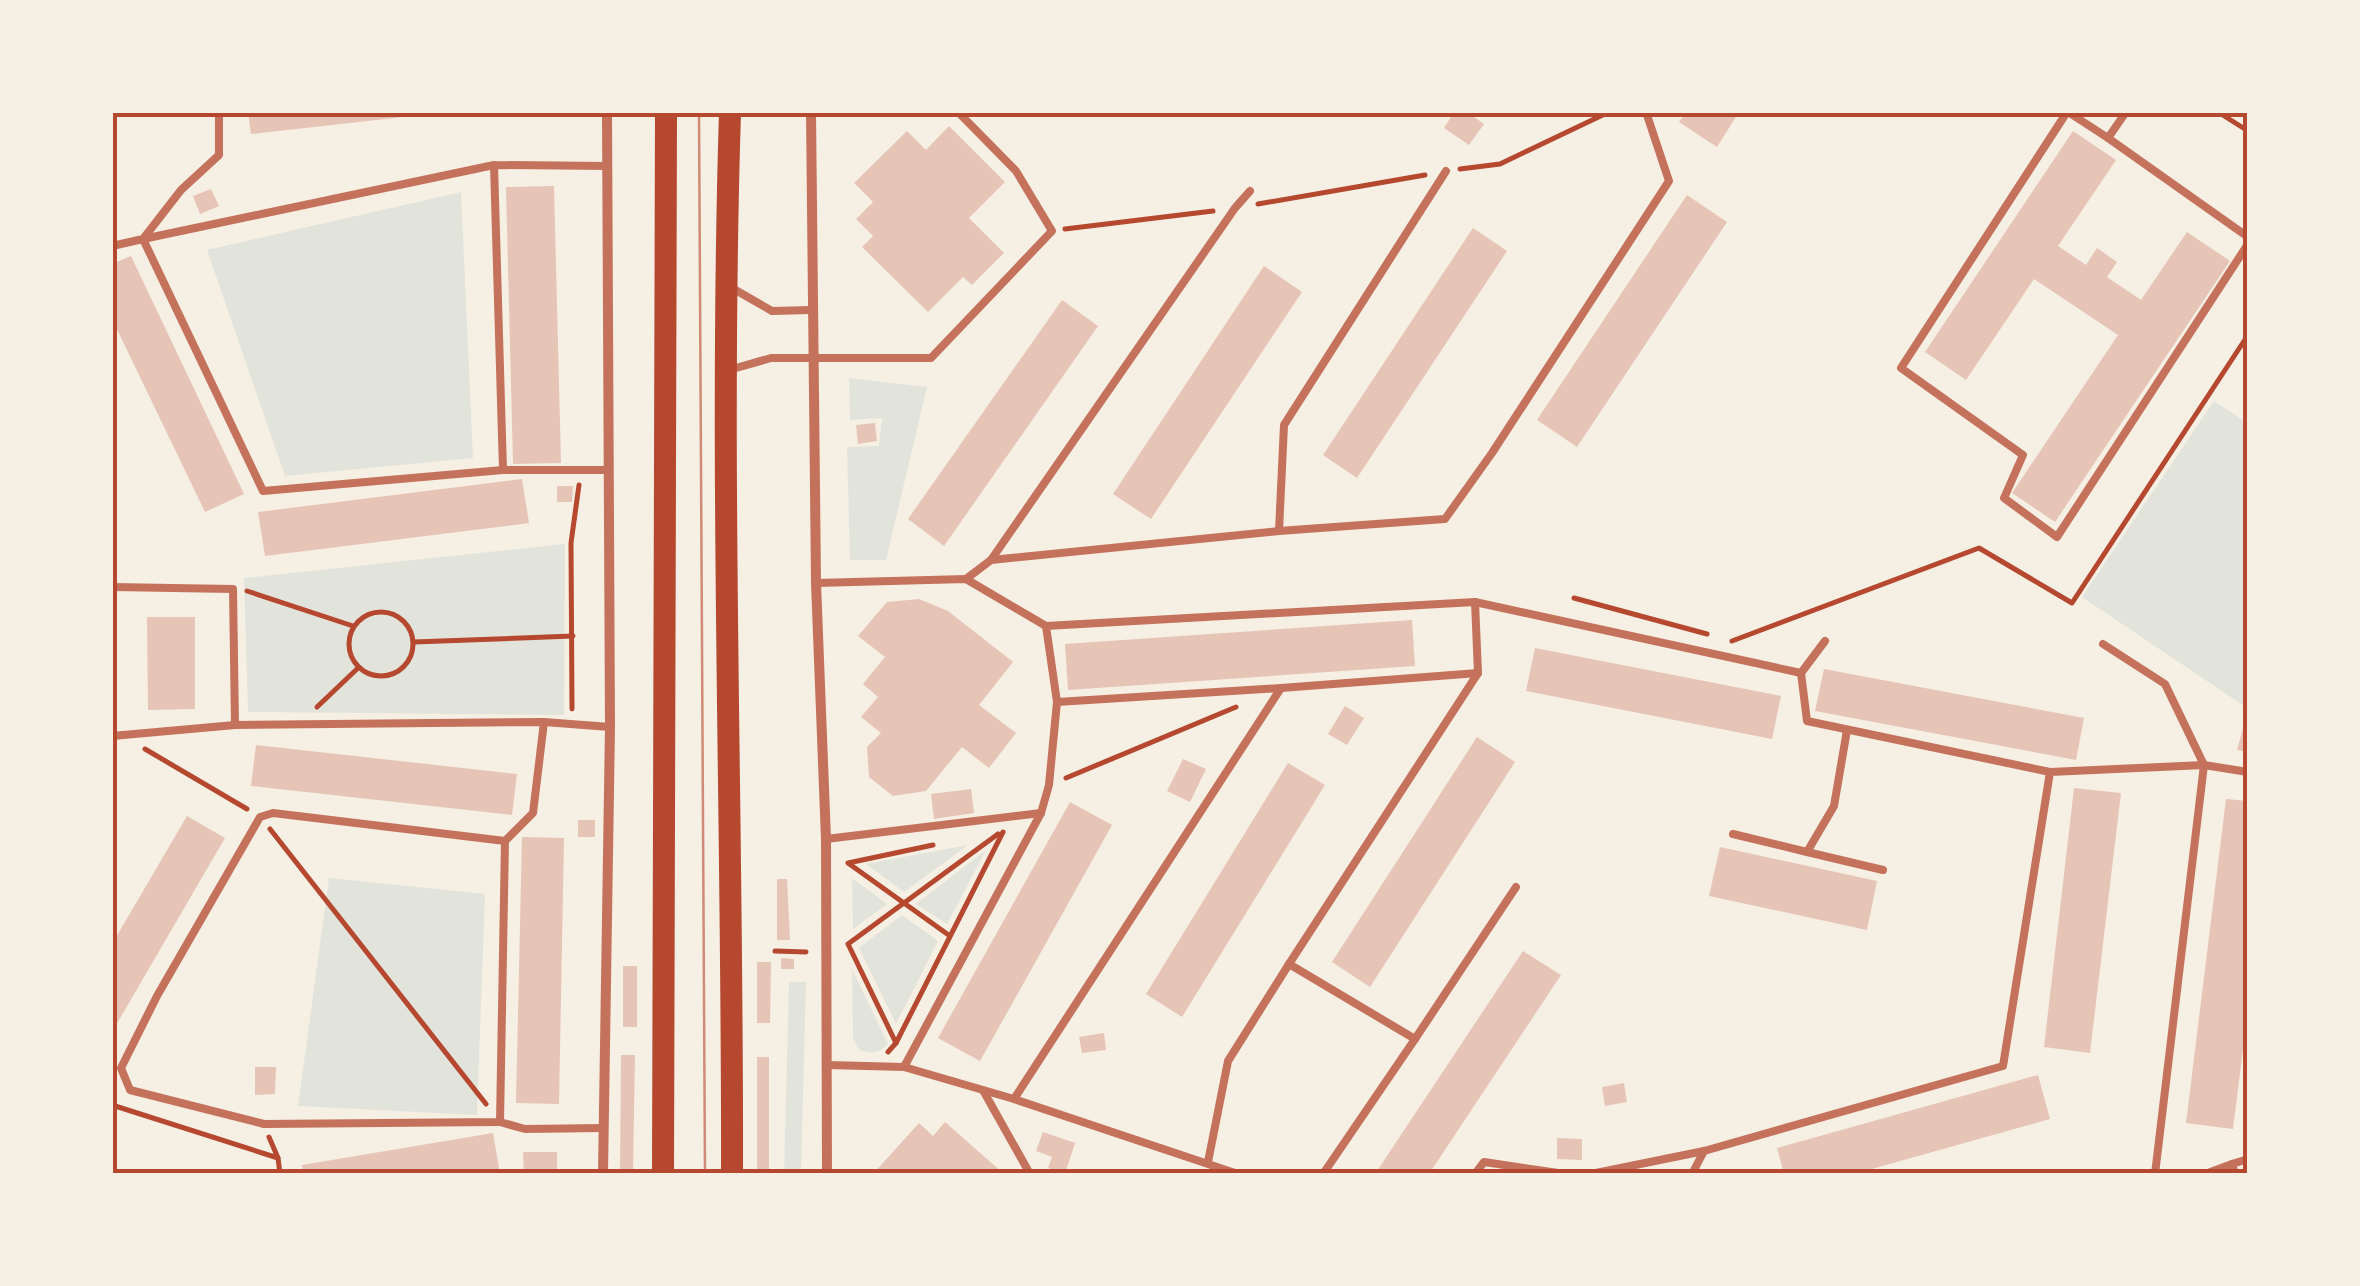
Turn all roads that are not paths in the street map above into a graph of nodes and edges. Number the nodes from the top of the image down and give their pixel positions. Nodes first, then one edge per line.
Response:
1 (219, 112) edge
2 (607, 112) edge
3 (666, 112) edge
4 (730, 112) edge
5 (811, 112) edge
6 (958, 112) edge
7 (1646, 112) edge
8 (2068, 112) edge
9 (2126, 112) edge
10 (2108, 138) junction
11 (494, 165) junction
12 (606, 166) junction
13 (1446, 171) road end
14 (1250, 191) dead end
15 (143, 239) junction
16 (2248, 240) edge
17 (112, 246) edge
18 (725, 283) junction
19 (811, 310) junction
20 (811, 356) junction
21 (725, 372) junction
22 (503, 470) junction
23 (608, 470) junction
24 (1279, 530) junction
25 (991, 560) junction
26 (966, 579) junction
27 (816, 584) junction
28 (112, 587) edge
29 (1475, 602) junction
30 (1046, 626) junction
31 (1825, 641) dead end
32 (2103, 644) dead end
33 (1478, 673) junction
34 (1801, 673) junction
35 (1281, 688) junction
36 (1057, 702) junction
37 (544, 722) junction
38 (235, 725) junction
39 (610, 727) junction
40 (1848, 730) junction
41 (112, 736) edge
42 (2204, 764) junction
43 (2050, 772) junction
44 (2248, 772) edge
45 (1041, 813) junction
46 (1733, 834) dead end
47 (826, 839) junction
48 (505, 841) junction
49 (1807, 852) junction
50 (1882, 870) dead end
51 (1516, 887) dead end
52 (1289, 964) junction
53 (1415, 1039) junction
54 (827, 1065) junction
55 (904, 1067) junction
56 (984, 1092) junction
57 (1014, 1099) junction
58 (500, 1122) junction
59 (602, 1128) junction
60 (1704, 1151) junction
61 (2248, 1159) edge
62 (1208, 1162) junction
63 (2234, 1169) edge
64 (1238, 1173) edge
65 (603, 1174) edge
66 (662, 1174) edge
67 (732, 1174) edge
68 (827, 1174) edge
69 (1030, 1174) edge
70 (1324, 1174) edge
71 (1475, 1174) edge
72 (1564, 1174) edge
73 (1591, 1174) edge
74 (1692, 1174) edge
75 (2155, 1174) edge
76 (2204, 1174) edge

1 - 15 lane
2 - 12 street
3 - 66 highway
4 - 18 highway
5 - 19 street
6 - 20 lane
7 - 24 lane
8 - 10 lane
8 - 16 lane
9 - 10 lane
10 - 16 lane
11 - 12 lane
11 - 15 lane
11 - 22 lane
12 - 23 street
13 - 24 lane
14 - 25 lane
15 - 17 lane
15 - 22 lane
18 - 19 lane
18 - 21 highway
19 - 20 street
20 - 21 lane
20 - 27 street
21 - 67 highway
22 - 23 lane
23 - 39 street
24 - 25 lane
25 - 26 lane
26 - 27 lane
26 - 30 lane
27 - 47 street
28 - 38 lane
29 - 30 lane
29 - 33 lane
29 - 34 lane
30 - 36 lane
31 - 34 lane
32 - 42 lane
33 - 35 lane
33 - 52 lane
34 - 40 lane
35 - 36 lane
35 - 57 lane
36 - 45 lane
37 - 38 lane
37 - 39 lane
37 - 48 lane
38 - 41 lane
39 - 59 street
40 - 43 lane
40 - 49 lane
42 - 43 lane
42 - 44 lane
42 - 75 lane
43 - 60 lane
45 - 47 lane
45 - 55 lane
46 - 49 lane
47 - 54 street
48 - 58 lane
48 - 58 lane
49 - 50 lane
51 - 53 lane
52 - 53 lane
52 - 62 lane
53 - 70 lane
54 - 55 lane
54 - 68 street
55 - 56 lane
56 - 57 lane
56 - 69 lane
57 - 62 lane
58 - 59 lane
59 - 65 street
60 - 73 lane
60 - 74 lane
61 - 63 lane
62 - 64 lane
63 - 76 lane
71 - 72 lane

